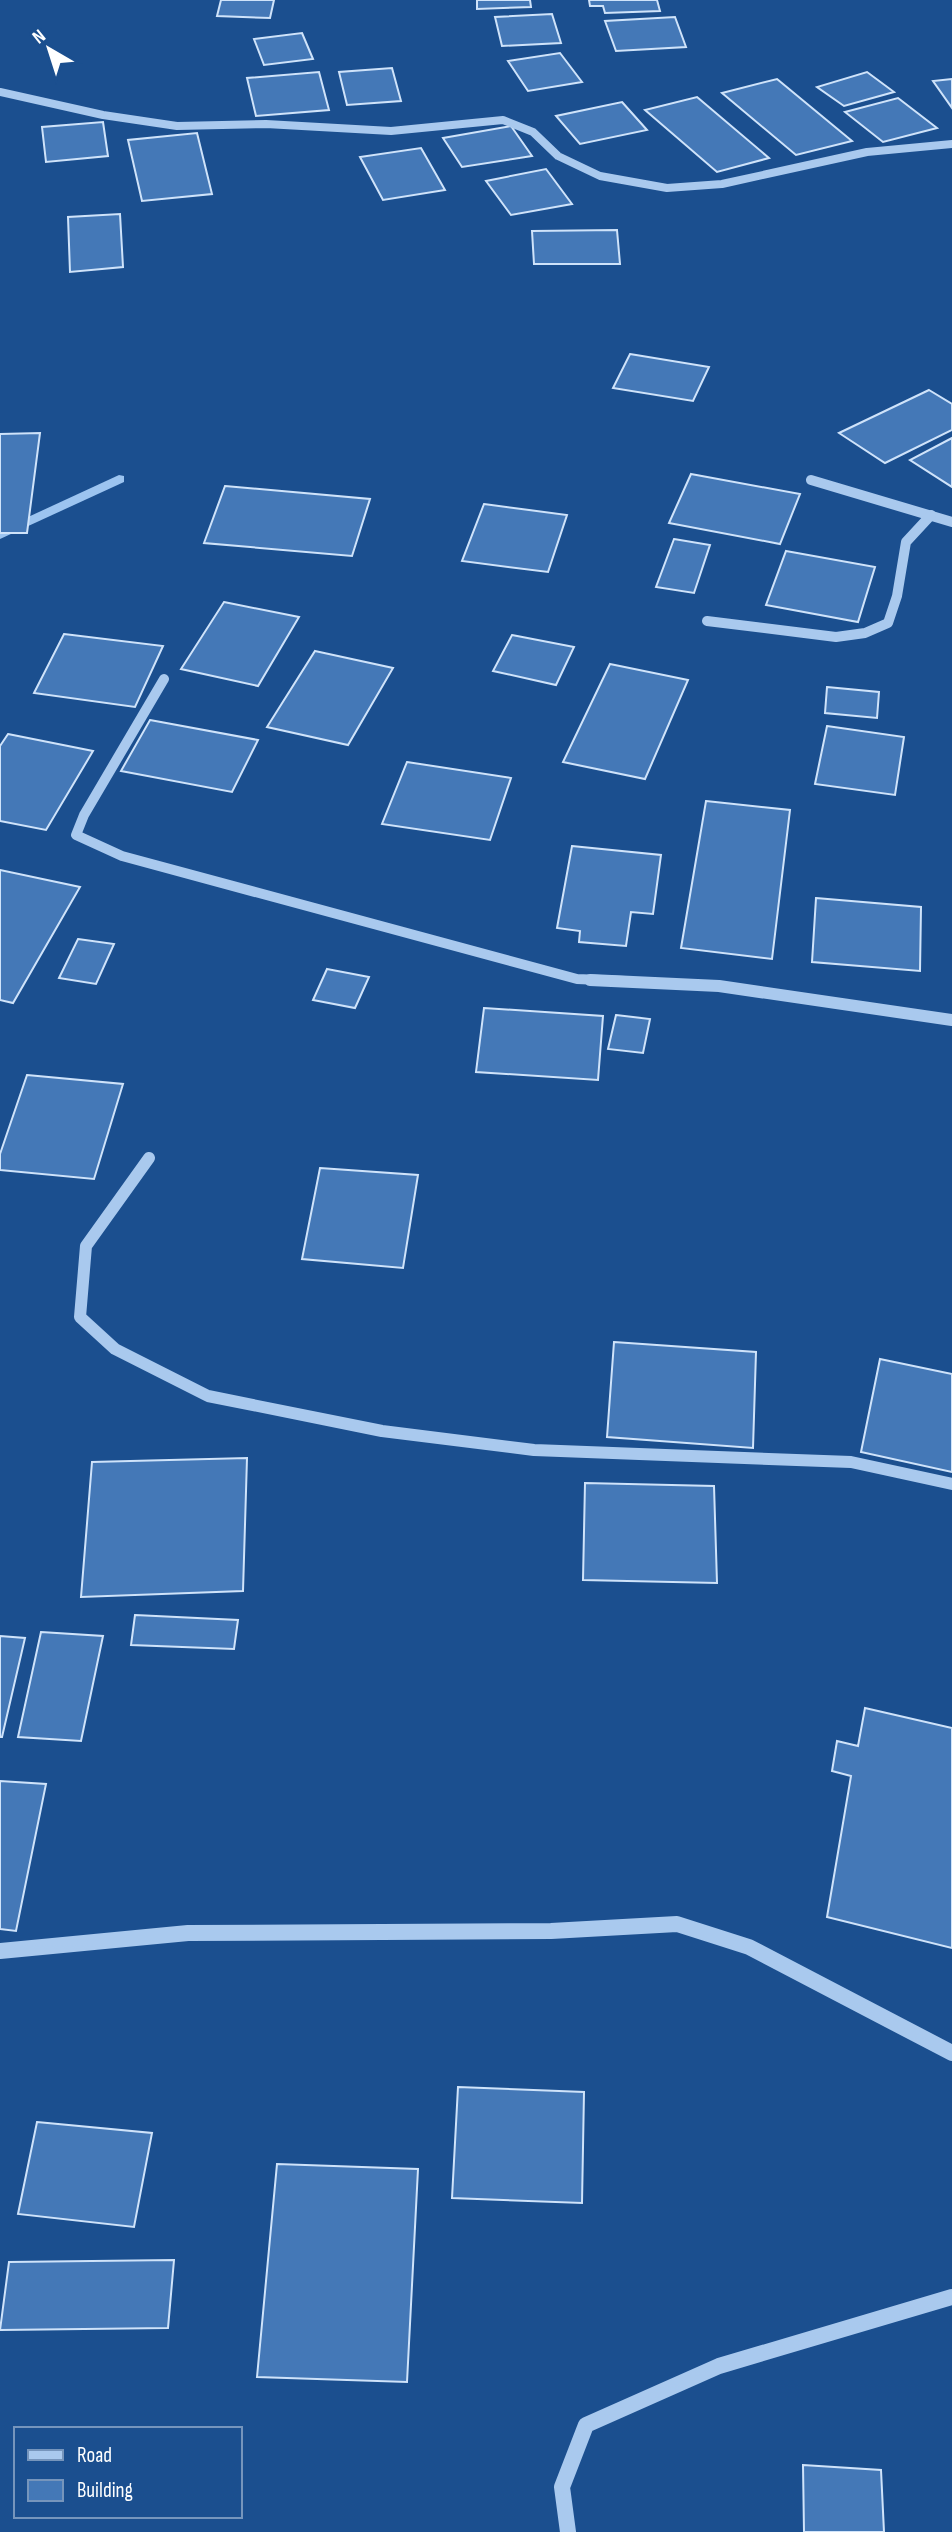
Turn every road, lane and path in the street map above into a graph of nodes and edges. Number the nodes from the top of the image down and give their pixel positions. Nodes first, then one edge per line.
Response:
1 (0, 92) edge
2 (952, 144) edge
3 (811, 480) dead end
4 (932, 515) junction
5 (952, 522) edge
6 (707, 621) dead end
7 (164, 679) dead end
8 (952, 1020) edge
9 (149, 1158) dead end
10 (952, 1484) edge
11 (0, 1951) edge
12 (952, 2053) edge
13 (952, 2297) edge
14 (568, 2532) edge

1 - 2 street
3 - 4 street
4 - 5 street
4 - 6 street
7 - 8 street
9 - 10 street
11 - 12 street
13 - 14 street

